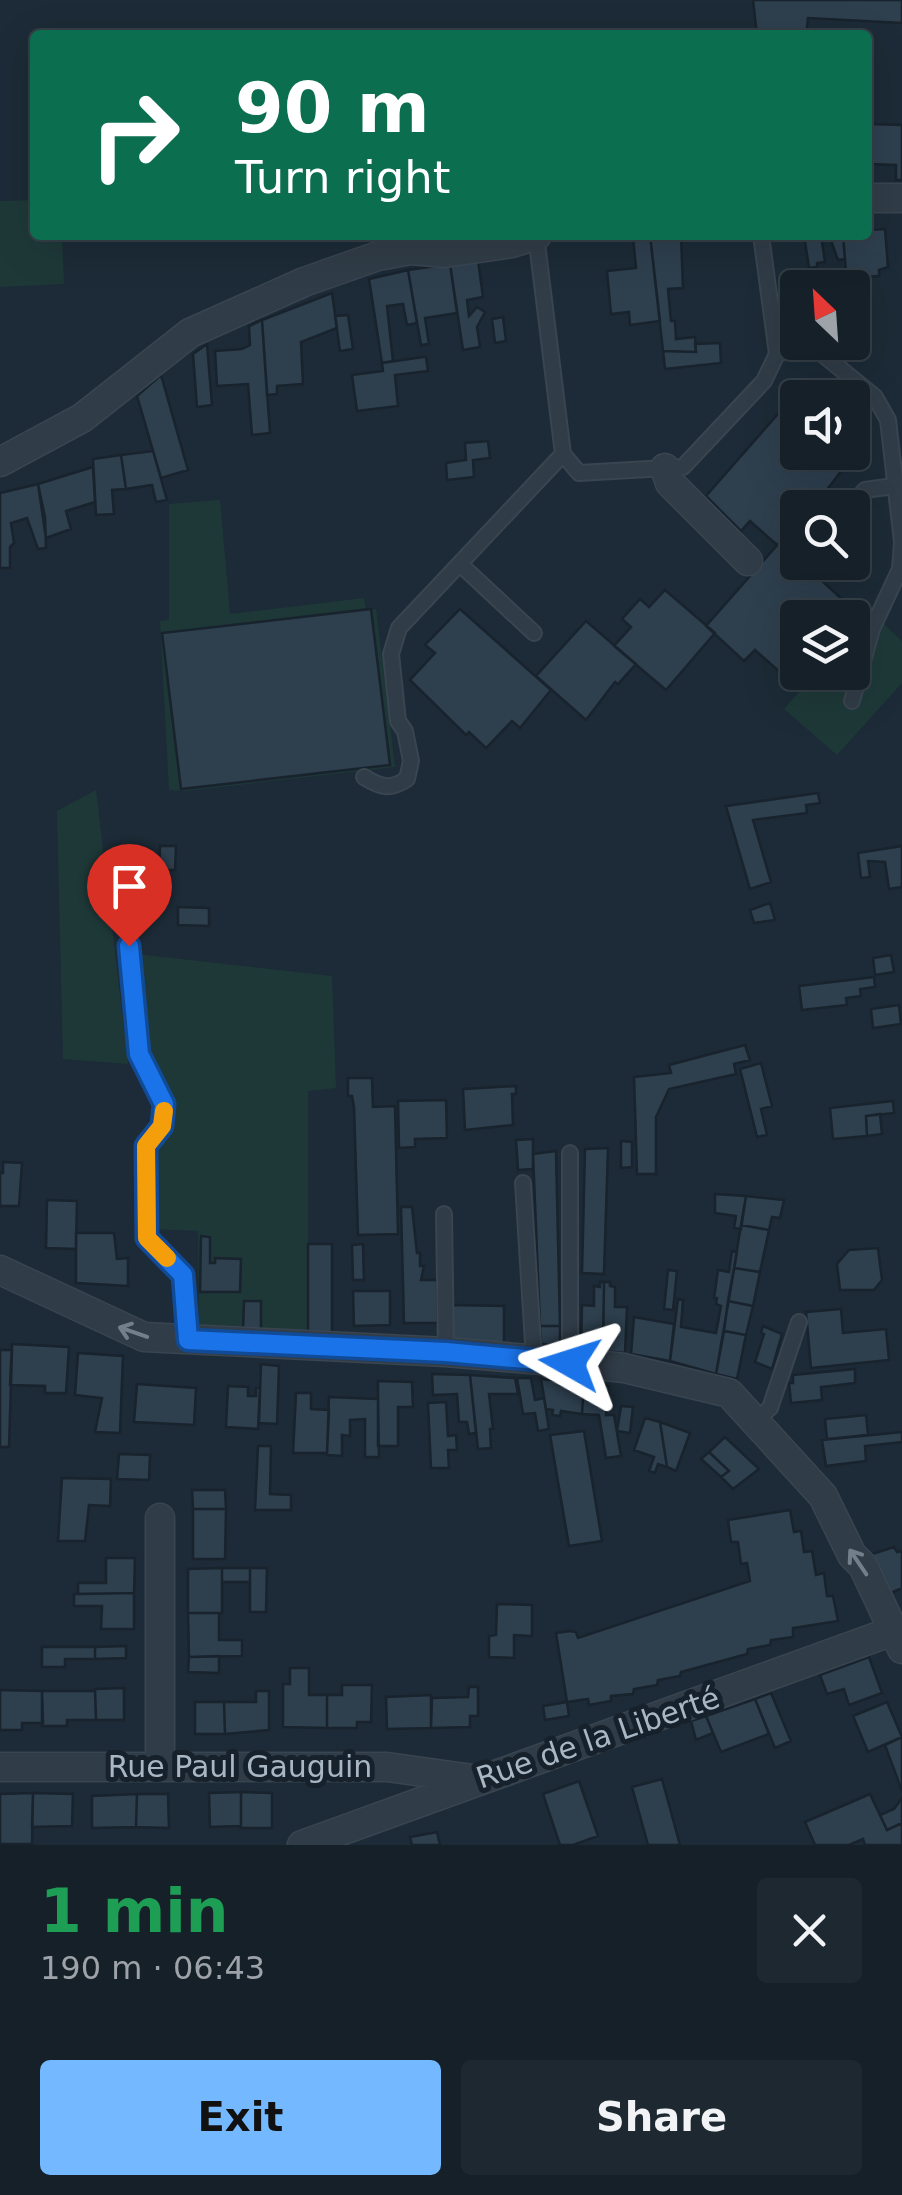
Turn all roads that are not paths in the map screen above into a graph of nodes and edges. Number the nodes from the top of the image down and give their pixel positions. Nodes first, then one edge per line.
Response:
1 (872, 198) edge
2 (902, 198) edge
3 (521, 240) edge
4 (538, 240) edge
5 (761, 240) edge
6 (778, 354) junction
7 (563, 454) junction
8 (0, 462) edge
9 (665, 468) junction
10 (894, 486) junction
11 (865, 490) edge
12 (748, 561) dead end
13 (461, 565) junction
14 (534, 633) dead end
15 (852, 701) dead end
16 (364, 777) dead end
17 (129, 946) dead end
18 (570, 1154) dead end
19 (523, 1183) dead end
20 (444, 1214) dead end
21 (0, 1270) edge
22 (799, 1322) dead end
23 (188, 1340) junction
24 (446, 1352) junction
25 (534, 1359) junction
26 (570, 1363) junction
27 (755, 1421) junction
28 (160, 1518) dead end
29 (898, 1640) edge
30 (160, 1766) junction
31 (0, 1767) edge
32 (478, 1780) junction
33 (302, 1845) edge

1 - 2 street
3 - 8 street
4 - 7 lane
5 - 6 lane
6 - 9 lane
6 - 10 lane
7 - 9 lane
7 - 13 lane
9 - 12 street
10 - 11 lane
10 - 15 lane
13 - 14 lane
13 - 16 lane
17 - 23 lane
18 - 26 lane
19 - 25 lane
20 - 24 lane
23 -> 21 street
22 - 27 lane
23 - 24 street
24 - 25 street
25 - 26 street
26 - 27 street
29 -> 27 street
28 - 30 street
29 - 32 street, Rue de la Liberté
30 - 31 street, Rue Paul Gauguin
30 - 32 street, Rue Paul Gauguin
32 - 33 street, Rue de la Liberté

